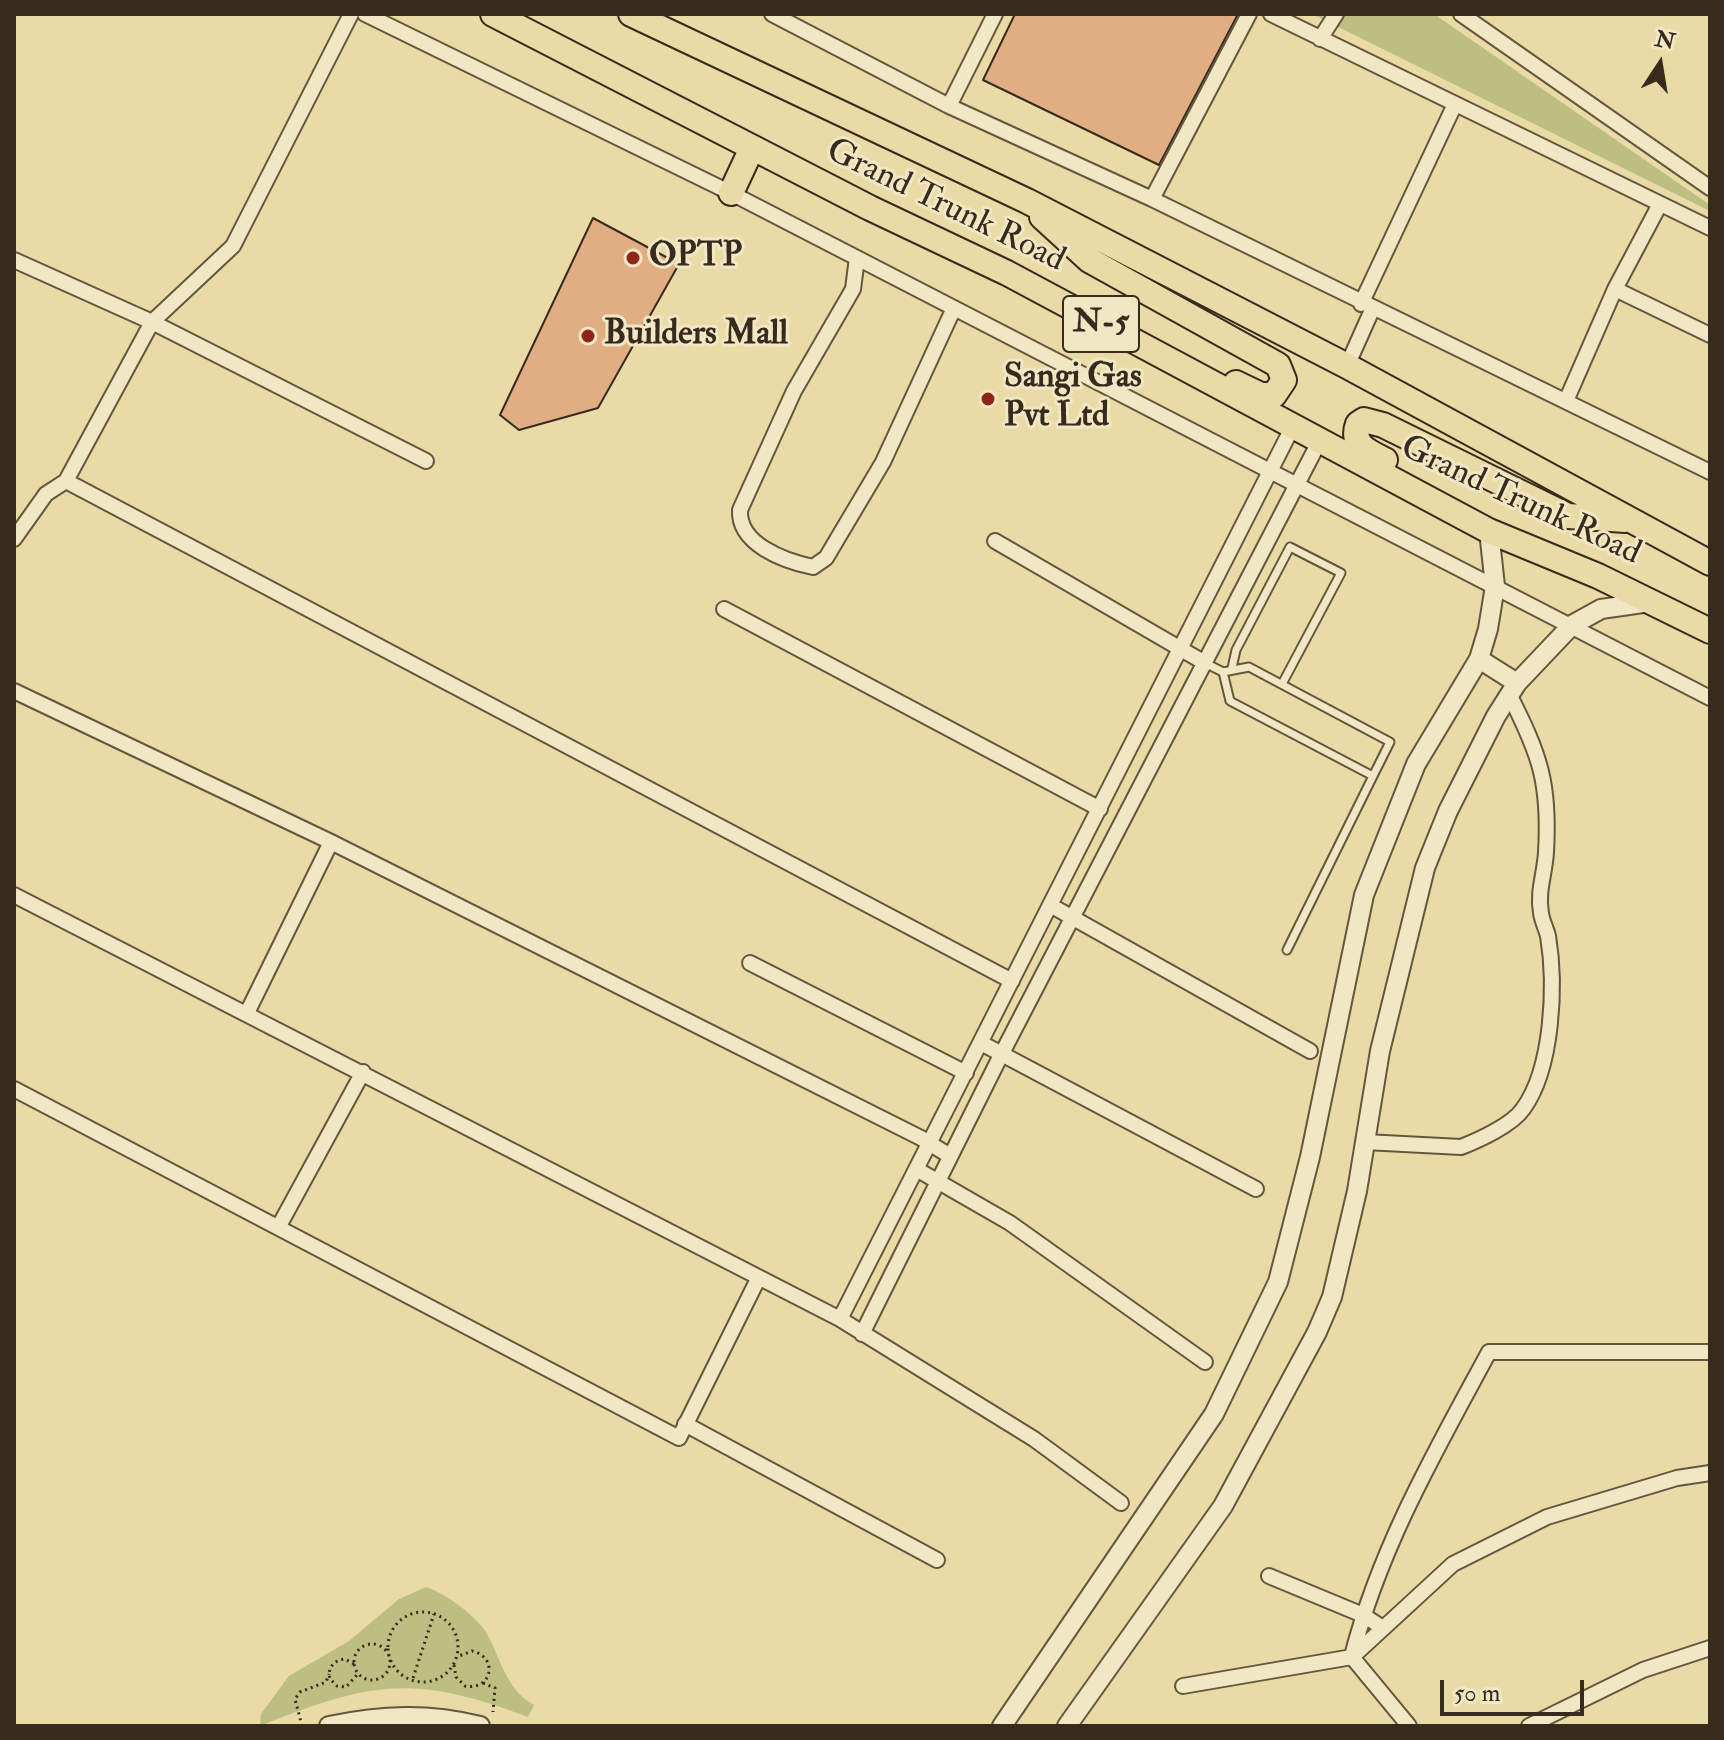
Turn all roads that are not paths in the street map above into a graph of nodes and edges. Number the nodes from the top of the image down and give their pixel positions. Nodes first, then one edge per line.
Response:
1 (351, 14) edge
2 (365, 14) edge
3 (493, 14) edge
4 (631, 14) edge
5 (772, 14) edge
6 (995, 14) edge
7 (1249, 14) edge
8 (1271, 14) edge
9 (1336, 14) edge
10 (1461, 14) edge
11 (1320, 39) junction
12 (1455, 104) junction
13 (949, 106) junction
14 (752, 148) junction
15 (1710, 188) edge
16 (731, 193) junction
17 (1152, 199) junction
18 (1027, 201) junction
19 (1660, 204) junction
20 (1710, 228) edge
21 (857, 258) junction
22 (14, 260) edge
23 (1007, 273) junction
24 (1615, 289) junction
25 (1367, 307) junction
26 (954, 308) junction
27 (152, 322) junction
28 (1710, 335) edge
29 (1347, 366) junction
30 (1566, 401) junction
31 (1292, 428) junction
32 (1319, 442) junction
33 (426, 461) dead end
34 (1271, 470) junction
35 (1710, 472) edge
36 (66, 481) junction
37 (1299, 484) junction
38 (1630, 520) junction
39 (1489, 531) junction
40 (14, 539) edge
41 (995, 541) dead end
42 (1710, 563) edge
43 (1598, 576) junction
44 (1495, 586) junction
45 (1653, 602) junction
46 (724, 609) dead end
47 (1572, 625) junction
48 (1710, 631) edge
49 (1180, 648) junction
50 (1479, 659) junction
51 (1205, 663) junction
52 (1232, 668) junction
53 (1223, 672) junction
54 (1282, 684) junction
55 (1513, 689) junction
56 (14, 691) edge
57 (1710, 698) edge
58 (1373, 776) junction
59 (1100, 809) junction
60 (331, 842) junction
61 (14, 895) edge
62 (1050, 905) junction
63 (1073, 918) junction
64 (1287, 950) dead end
65 (750, 963) dead end
66 (1012, 981) junction
67 (247, 1013) junction
68 (981, 1043) junction
69 (1310, 1051) dead end
70 (1000, 1055) junction
71 (363, 1072) junction
72 (966, 1073) junction
73 (14, 1089) edge
74 (1365, 1142) junction
75 (931, 1144) junction
76 (950, 1156) junction
77 (918, 1170) junction
78 (937, 1183) junction
79 (1256, 1189) dead end
80 (279, 1226) junction
81 (758, 1279) junction
82 (840, 1319) junction
83 (862, 1334) junction
84 (1710, 1352) edge
85 (1205, 1362) dead end
86 (685, 1424) junction
87 (1710, 1473) edge
88 (1121, 1503) dead end
89 (937, 1560) dead end
90 (1269, 1576) dead end
91 (1363, 1615) junction
92 (1383, 1628) junction
93 (1710, 1648) edge
94 (1352, 1657) junction
95 (1183, 1686) dead end
96 (486, 1721) edge
97 (329, 1726) edge
98 (1002, 1726) edge
99 (1067, 1726) edge
100 (1409, 1726) edge
101 (1529, 1726) edge

1 - 27 street
2 - 16 street
3 - 14 highway, Grand Trunk Road / N-5
4 - 18 highway, Grand Trunk Road / N-5
5 - 13 street
6 - 13 street
7 - 17 street
8 - 11 street
9 - 11 street
10 - 15 street
11 - 12 street
12 - 19 street
12 - 25 street
13 - 17 street
14 - 16 highway
14 - 23 highway, Grand Trunk Road / N-5
16 - 21 street
17 - 25 street
18 - 23 highway
18 - 29 highway, Grand Trunk Road / N-5
19 - 20 street
19 - 24 street
21 - 26 street
21 - 26 street
22 - 27 street
23 - 31 highway, Grand Trunk Road / N-5
24 - 28 street
24 - 30 street
25 - 29 street
25 - 30 street
26 - 34 street
27 - 33 street
27 - 36 street
29 - 38 highway, Grand Trunk Road / N-5
30 - 35 street
31 - 32 highway, Grand Trunk Road / N-5
31 - 34 street
32 - 37 street
32 - 39 highway, Grand Trunk Road / N-5
34 - 37 street
34 - 49 street
36 - 40 street
36 - 66 street
37 - 44 street
37 - 51 street
38 - 42 highway, Grand Trunk Road / N-5
38 - 43 highway
39 - 43 highway, Grand Trunk Road / N-5
39 - 44 street
41 - 49 street
43 - 45 highway, Grand Trunk Road / N-5
44 - 47 street
44 - 50 street
45 - 47 street
45 - 48 highway, Grand Trunk Road / N-5
46 - 59 street
47 - 55 street
47 - 57 street
49 - 51 street
49 - 59 street
50 - 55 street
50 - 98 street
51 - 53 lane
51 - 63 street
52 - 53 lane
52 - 54 lane
52 - 54 lane
53 - 58 lane
54 - 58 lane
55 - 74 street
55 - 74 street
56 - 60 street
58 - 64 lane
59 - 62 street
60 - 67 street
60 - 75 street
61 - 67 street
62 - 63 street
62 - 66 street
63 - 69 street
63 - 70 street
65 - 72 street
66 - 68 street
67 - 71 street
68 - 70 street
68 - 72 street
70 - 76 street
70 - 79 street
71 - 80 street
71 - 81 street
72 - 75 street
73 - 80 street
74 - 99 street
75 - 76 street
75 - 77 street
76 - 78 street
77 - 78 street
77 - 82 street
78 - 83 street
78 - 85 street
80 - 86 street
81 - 82 street
81 - 86 street
82 - 83 street
83 - 88 street
84 - 91 street
86 - 89 street
87 - 92 street
90 - 91 street
91 - 92 street
91 - 94 street
92 - 94 street
93 - 101 street
94 - 95 street
94 - 100 street
96 - 97 street

